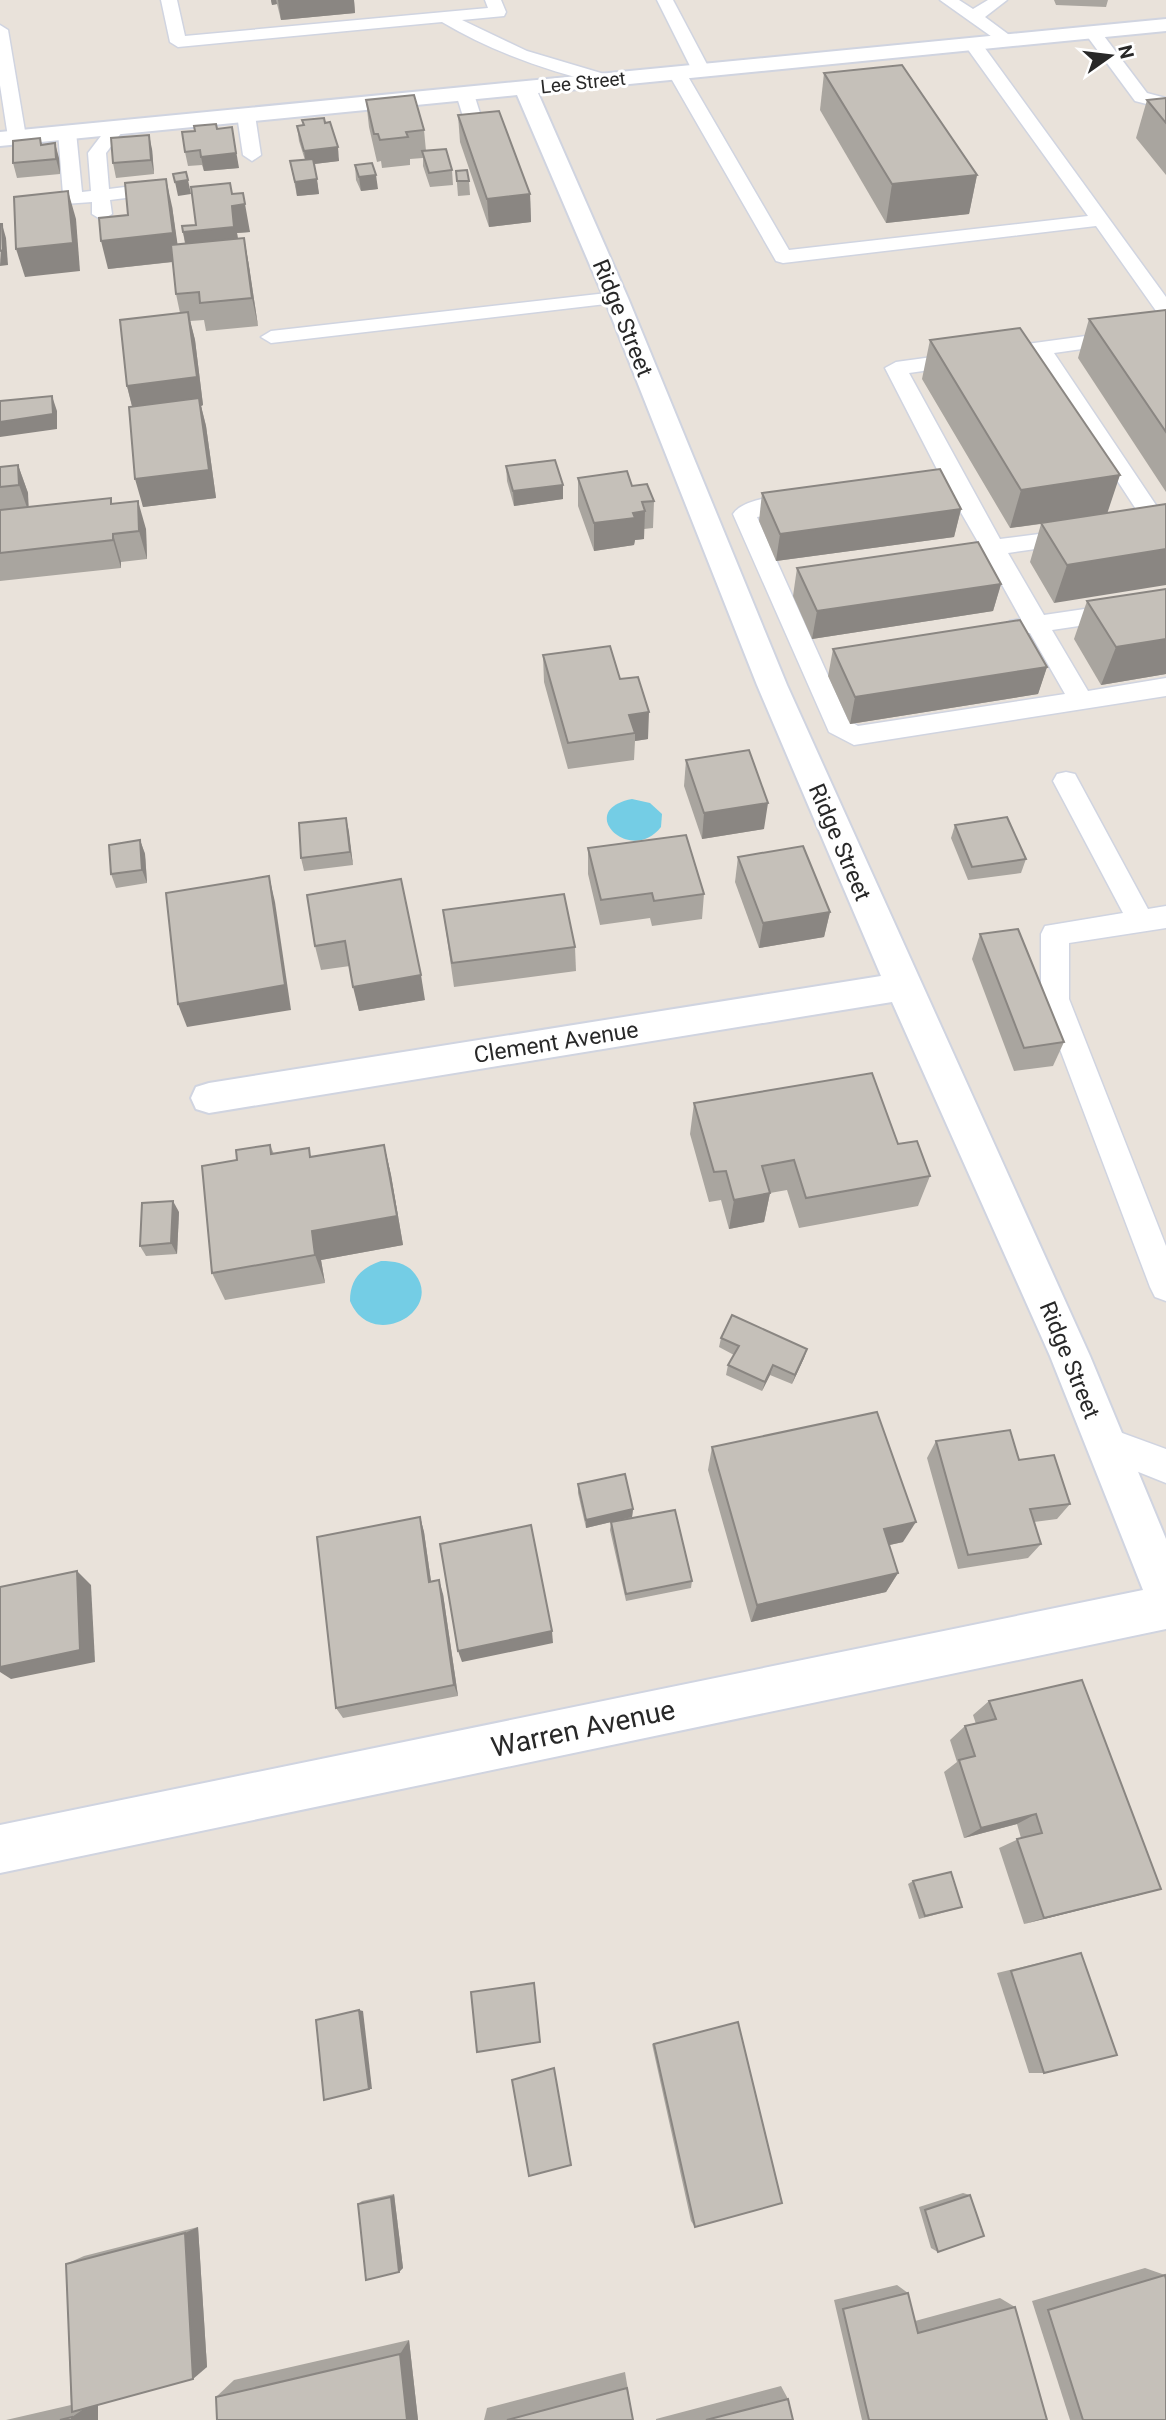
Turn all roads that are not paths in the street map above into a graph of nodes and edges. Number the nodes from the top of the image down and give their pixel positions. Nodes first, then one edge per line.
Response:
1 (169, 0) edge
2 (493, 0) edge
3 (664, 0) edge
4 (948, 0) edge
5 (999, 0) edge
6 (443, 16) junction
7 (973, 17) junction
8 (1166, 25) edge
9 (0, 30) edge
10 (1092, 32) junction
11 (1008, 40) junction
12 (974, 44) junction
13 (701, 70) junction
14 (677, 73) junction
15 (605, 80) junction
16 (526, 88) junction
17 (465, 93) junction
18 (1166, 104) edge
19 (246, 115) junction
20 (116, 128) junction
21 (67, 132) junction
22 (8, 138) edge
23 (479, 139) edge
24 (252, 155) dead end
25 (157, 190) edge
26 (100, 195) junction
27 (73, 198) junction
28 (29, 203) edge
29 (1101, 220) junction
30 (105, 234) edge
31 (616, 298) junction
32 (1166, 311) edge
33 (1166, 331) edge
34 (271, 337) dead end
35 (1041, 348) junction
36 (956, 482) junction
37 (877, 492) edge
38 (824, 499) edge
39 (1162, 523) edge
40 (1130, 528) edge
41 (1103, 532) edge
42 (994, 548) junction
43 (952, 554) edge
44 (800, 576) edge
45 (773, 580) junction
46 (1166, 605) edge
47 (1037, 625) junction
48 (997, 631) edge
49 (835, 655) edge
50 (808, 659) junction
51 (1166, 687) edge
52 (1081, 701) junction
53 (1066, 781) dead end
54 (1153, 919) edge
55 (903, 986) junction
56 (209, 1098) dead end
57 (1166, 1287) edge
58 (1103, 1442) junction
59 (1166, 1466) edge
60 (1166, 1592) edge
61 (1166, 1608) edge
62 (0, 1849) edge

1 - 6 lane
2 - 6 lane
3 - 13 lane
4 - 7 lane
5 - 7 lane
6 - 15 lane
7 - 11 lane
8 - 10 street, Lee Street
9 - 22 lane
10 - 11 street, Lee Street
10 - 18 lane
11 - 12 street, Lee Street
12 - 13 street, Lee Street
12 - 29 lane
13 - 14 street, Lee Street
14 - 15 street, Lee Street
14 - 29 lane
15 - 16 street, Lee Street
16 - 17 street, Lee Street
16 - 31 street, Ridge Street
17 - 19 street, Lee Street
17 - 23 lane
19 - 20 street, Lee Street
19 - 24 lane
20 - 21 street, Lee Street
20 - 26 lane
21 - 22 street, Lee Street
21 - 27 lane
25 - 26 lane
26 - 27 lane
26 - 30 lane
27 - 28 lane
29 - 32 lane
31 - 34 lane
31 - 55 street, Ridge Street
33 - 35 lane
35 - 36 lane
35 - 39 lane
36 - 37 lane
36 - 42 lane
38 - 45 lane
39 - 40 lane
41 - 42 lane
42 - 43 lane
42 - 47 lane
44 - 45 lane
45 - 50 lane
46 - 47 lane
47 - 48 lane
47 - 52 lane
49 - 50 lane
50 - 52 lane
51 - 52 lane
53 - 54 lane
54 - 57 lane
55 - 56 street, Clement Avenue
55 - 58 street, Ridge Street
58 - 59 lane
58 - 60 street, Ridge Street
61 - 62 street, Warren Avenue

